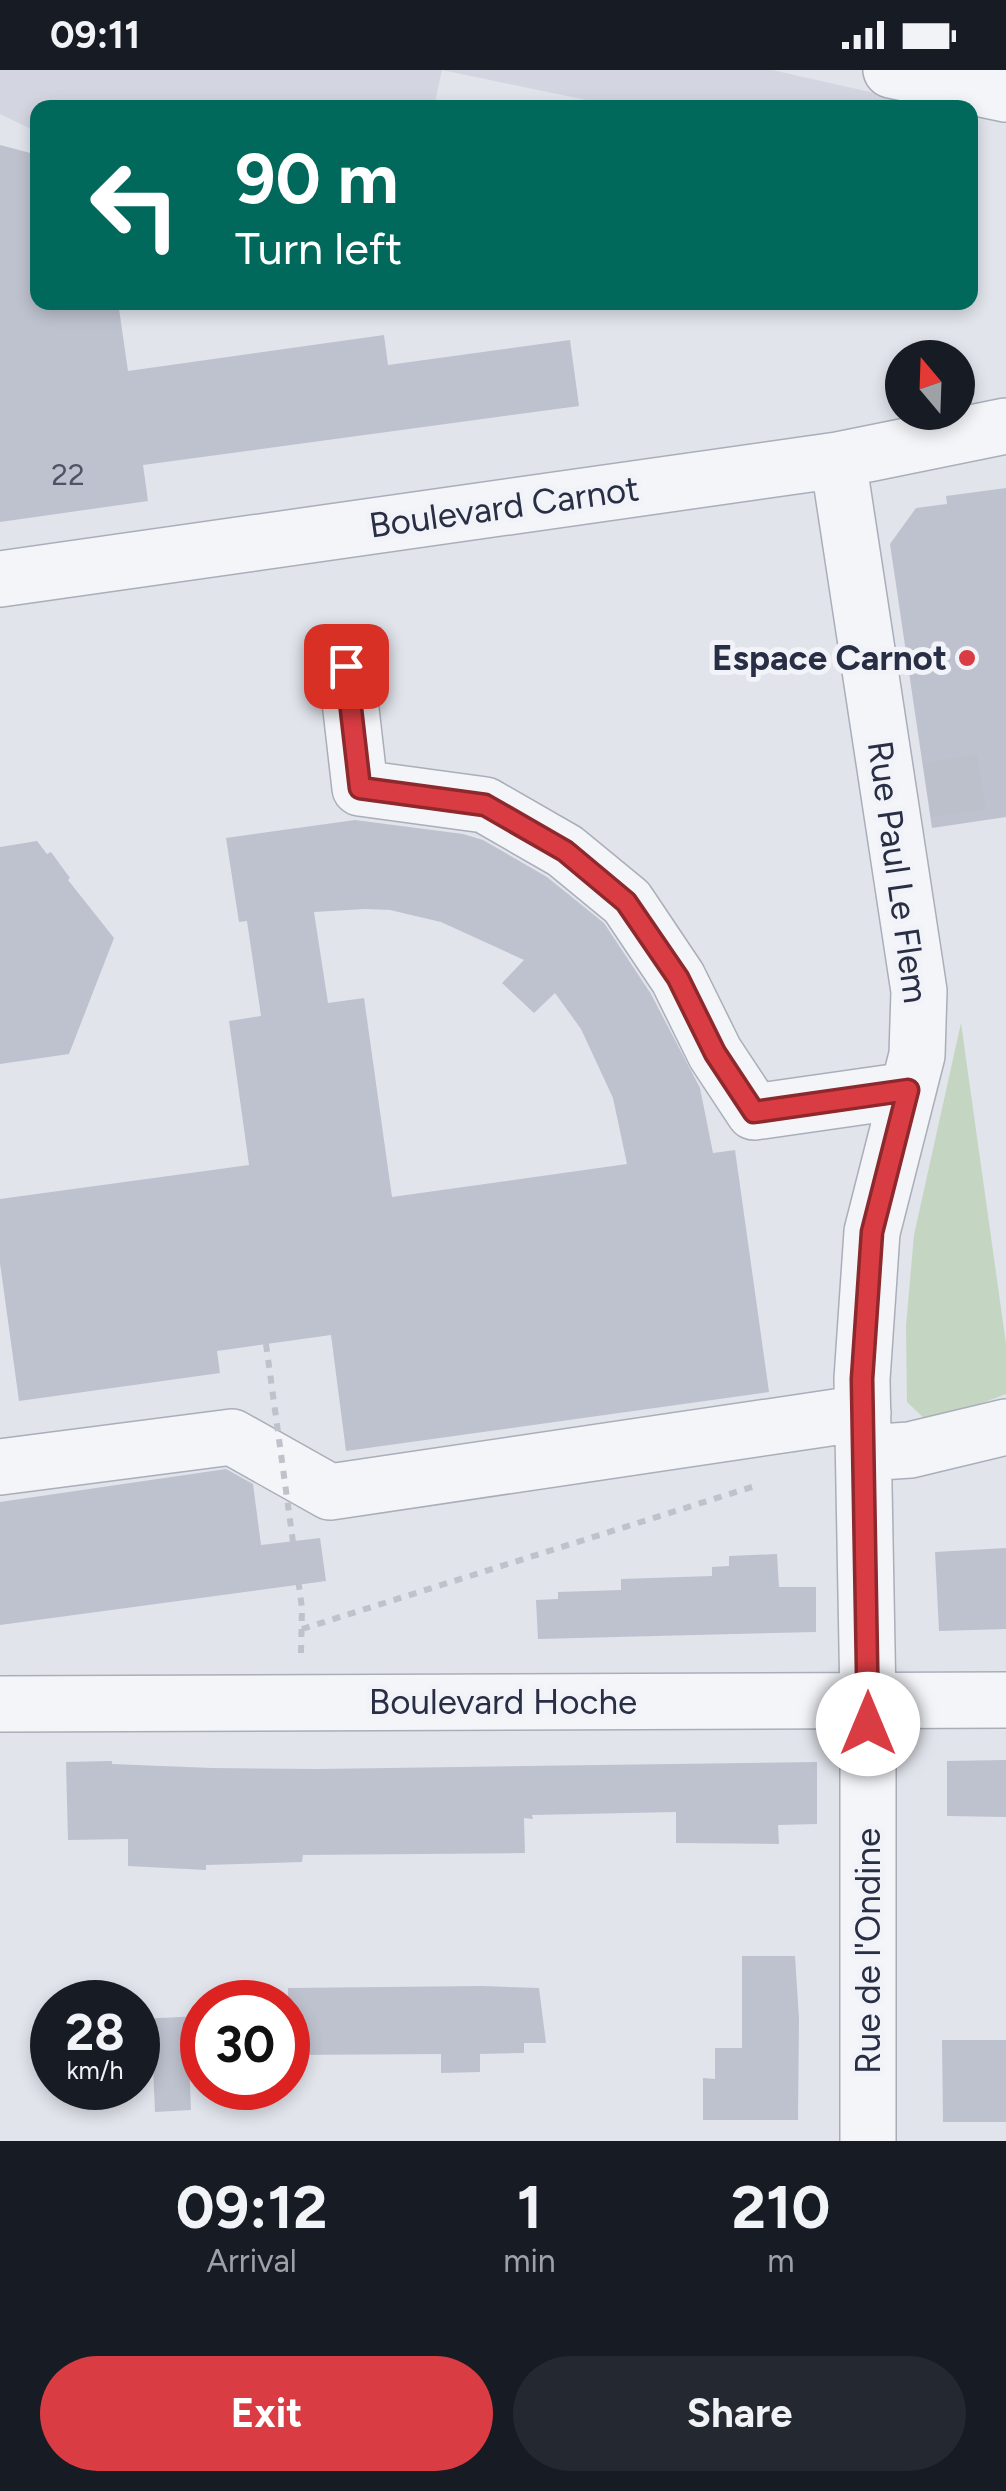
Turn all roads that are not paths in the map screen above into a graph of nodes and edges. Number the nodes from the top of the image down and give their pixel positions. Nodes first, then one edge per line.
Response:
1 (891, 70) edge
2 (1006, 94) edge
3 (1006, 426) edge
4 (838, 460) junction
5 (0, 579) edge
6 (346, 666) dead end
7 (908, 1090) junction
8 (1006, 1427) edge
9 (863, 1433) junction
10 (0, 1467) edge
11 (1006, 1700) edge
12 (868, 1701) junction
13 (0, 1704) edge
14 (868, 2141) edge

1 - 2 street
3 - 4 street, Boulevard Carnot
4 - 5 street, Boulevard Carnot
4 - 7 street, Rue Paul Le Flem
6 - 7 street
7 - 9 street, Rue Paul Le Flem
8 - 9 street
9 - 10 street
9 - 12 street, Rue Paul Le Flem
11 - 12 street, Boulevard Hoche
12 - 13 street, Boulevard Hoche
12 - 14 street, Rue de l'Ondine

